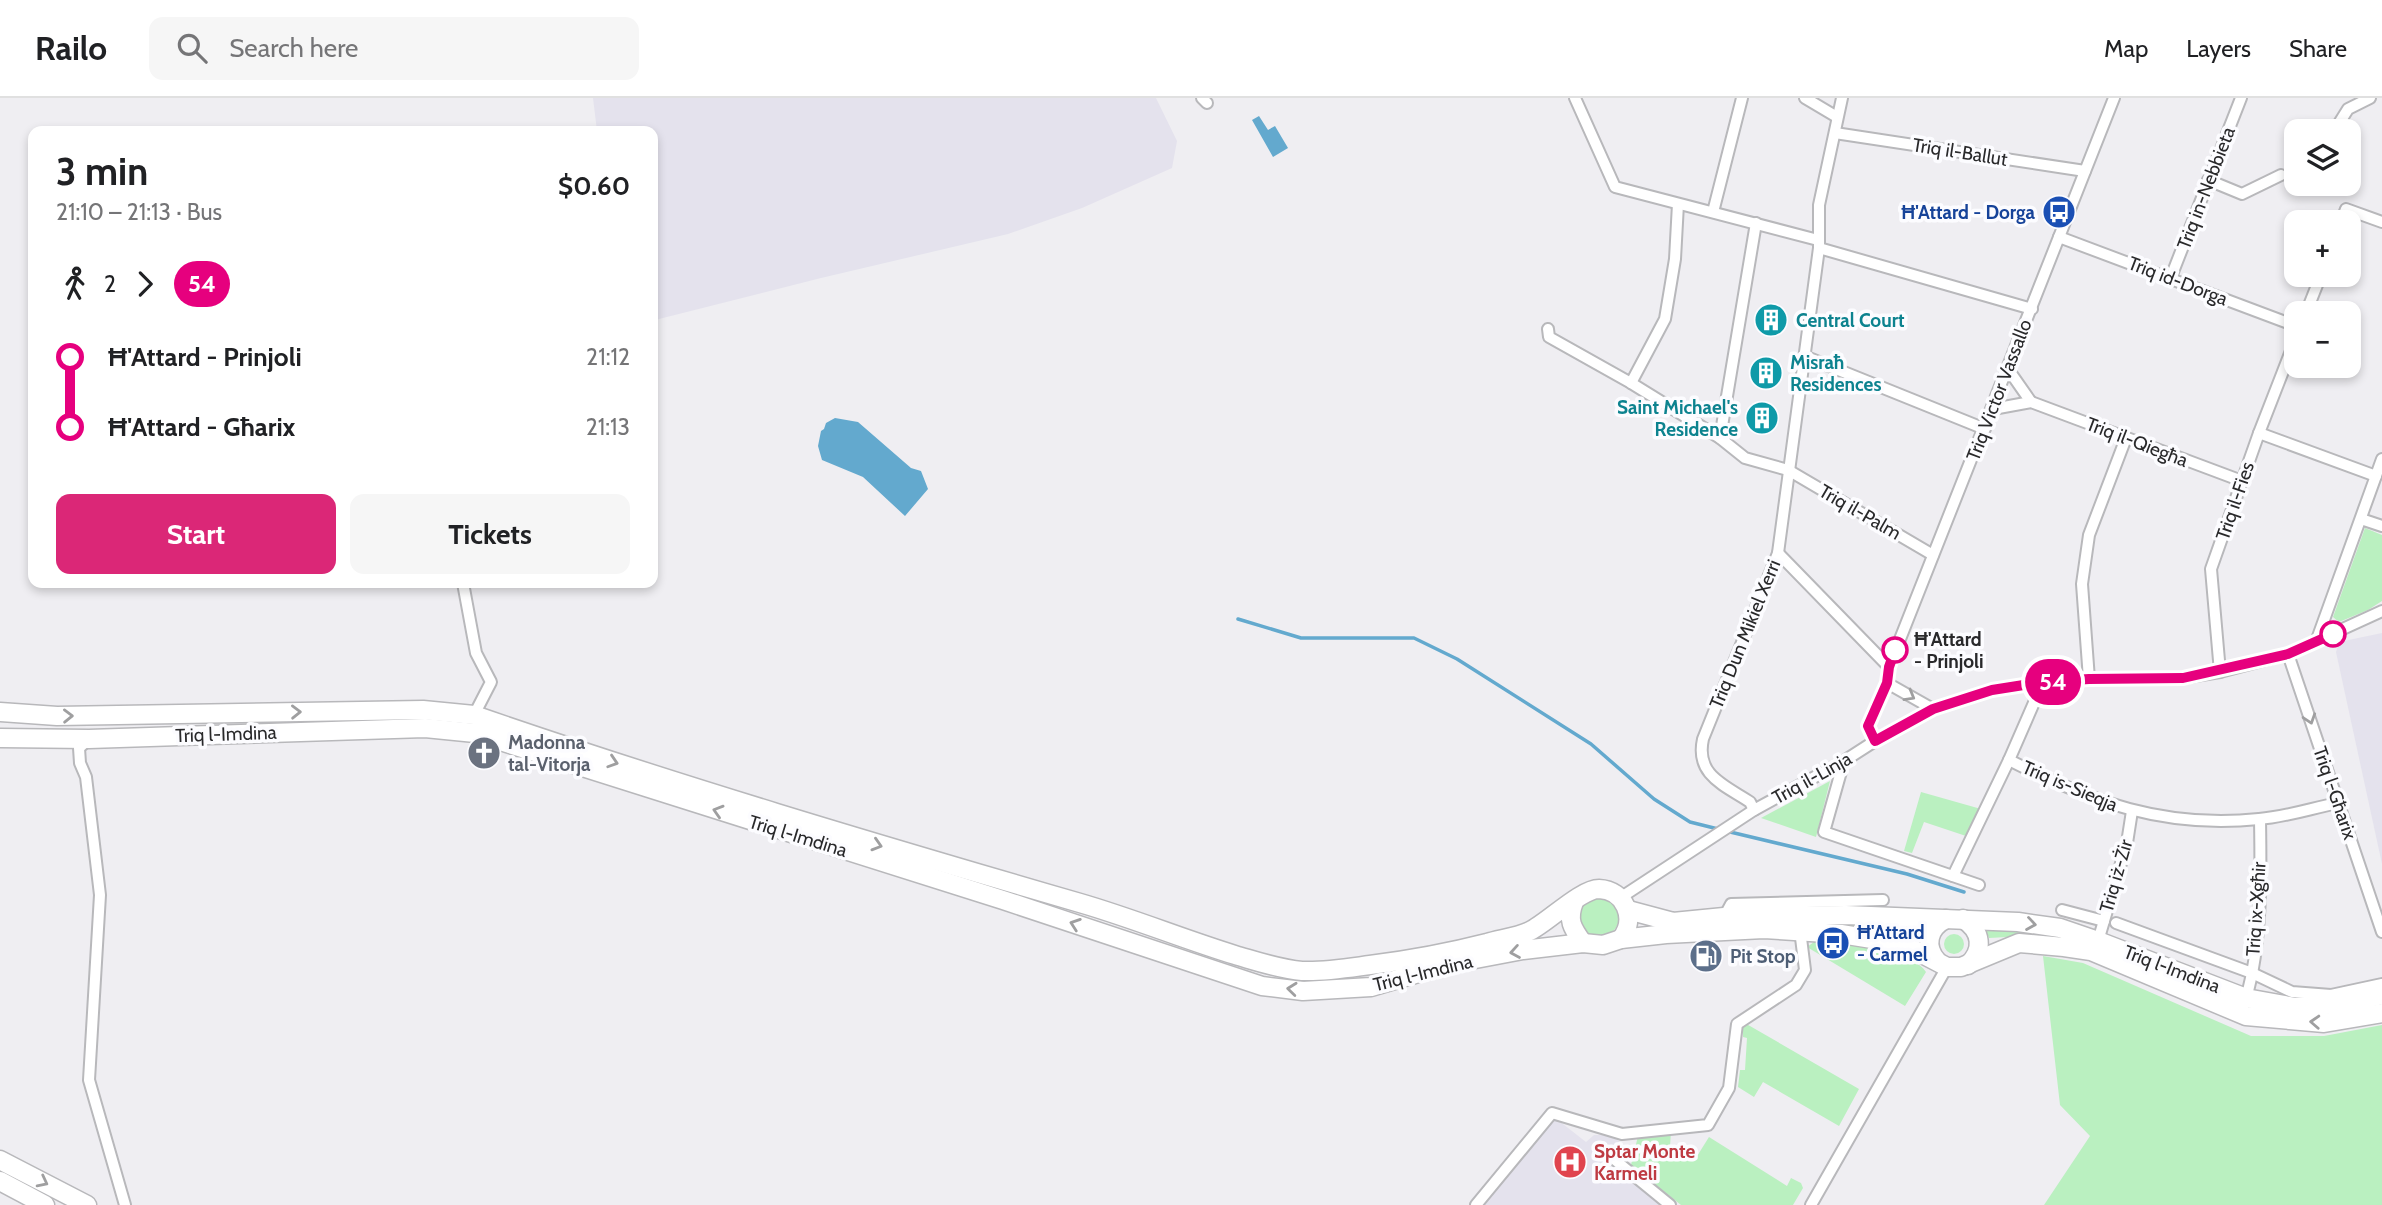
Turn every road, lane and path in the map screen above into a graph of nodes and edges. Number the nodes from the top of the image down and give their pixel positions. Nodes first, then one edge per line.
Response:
1 (1576, 98) edge
2 (1742, 98) edge
3 (1805, 98) edge
4 (1842, 98) edge
5 (2113, 98) edge
6 (2241, 98) edge
7 (2370, 98) edge
8 (1837, 117) junction
9 (2342, 119) edge
10 (1835, 133) junction
11 (2085, 171) junction
12 (2281, 175) dead end
13 (2208, 180) junction
14 (1678, 204) junction
15 (1713, 212) junction
16 (2361, 214) edge
17 (2382, 222) edge
18 (1756, 223) junction
19 (2059, 237) junction
20 (1818, 244) junction
21 (2171, 277) junction
22 (2032, 309) junction
23 (2284, 321) edge
24 (1548, 329) dead end
25 (1804, 356) junction
26 (2008, 369) junction
27 (2284, 369) edge
28 (1631, 383) junction
29 (2031, 402) junction
30 (1993, 409) junction
31 (1985, 429) junction
32 (2259, 433) junction
33 (1720, 438) junction
34 (2126, 438) junction
35 (2382, 460) edge
36 (1788, 470) junction
37 (2376, 476) junction
38 (2242, 481) junction
39 (2361, 519) junction
40 (2382, 526) edge
41 (1778, 553) junction
42 (1933, 555) junction
43 (464, 588) edge
44 (2382, 611) edge
45 (2316, 642) junction
46 (2288, 654) junction
47 (1889, 667) junction
48 (2220, 671) junction
49 (2089, 679) junction
50 (2043, 682) junction
51 (1887, 683) junction
52 (1933, 709) junction
53 (0, 712) edge
54 (474, 715) junction
55 (0, 738) edge
56 (89, 739) junction
57 (1875, 741) junction
58 (2009, 760) junction
59 (1844, 761) junction
60 (2338, 803) junction
61 (1754, 810) junction
62 (2132, 811) junction
63 (2260, 819) junction
64 (1953, 876) junction
65 (1979, 885) dead end
66 (1883, 900) dead end
67 (1574, 902) junction
68 (1624, 904) junction
69 (1843, 908) junction
70 (2062, 910) dead end
71 (1955, 919) junction
72 (2104, 921) junction
73 (2116, 923) dead end
74 (1800, 930) junction
75 (2382, 932) edge
76 (1621, 939) junction
77 (2098, 941) junction
78 (1583, 943) junction
79 (1942, 964) junction
80 (1968, 965) junction
81 (2252, 973) junction
82 (2382, 984) edge
83 (2382, 995) edge
84 (2246, 998) junction
85 (2382, 1013) edge
86 (1604, 1151) dead end
87 (0, 1160) edge
88 (0, 1181) edge
89 (45, 1205) edge
90 (87, 1205) edge
91 (125, 1205) edge
92 (1476, 1205) edge
93 (1670, 1205) edge
94 (1811, 1205) edge

1 - 14 street
2 - 15 street
3 - 8 street
4 - 8 street, Triq Dun Mikiel Xerri
5 - 11 street, Triq Victor Vassallo
6 - 13 street, Triq in-Nebbieta
7 - 9 street
8 - 10 street, Triq Dun Mikiel Xerri
10 - 11 street, Triq il-Ballut
10 - 20 street, Triq Dun Mikiel Xerri
11 - 19 street, Triq Victor Vassallo
12 - 13 street
13 - 21 street, Triq in-Nebbieta
14 - 15 street
14 - 28 street
15 - 18 street
16 - 17 street
18 - 20 street
18 - 33 street
19 - 21 street, Triq id-Dorga
19 - 22 street, Triq Victor Vassallo
20 - 22 street
20 - 25 street, Triq Dun Mikiel Xerri
21 - 23 street, Triq id-Dorga
22 - 26 street, Triq Victor Vassallo
24 - 28 street, Triq il-Palm
25 - 31 street
25 - 36 street, Triq Dun Mikiel Xerri
26 - 29 street
26 - 30 street, Triq Victor Vassallo
27 - 32 street, Triq il-Fies
28 - 33 street, Triq il-Palm
29 - 30 street
29 - 34 street, Triq il-Qiegħa
30 - 31 street, Triq Victor Vassallo
31 - 42 street, Triq Victor Vassallo
32 - 37 street
32 - 38 street, Triq il-Fies
33 - 36 street, Triq il-Palm
34 - 38 street, Triq il-Qiegħa
34 - 49 street
35 - 37 street
36 - 41 street, Triq Dun Mikiel Xerri
36 - 42 street, Triq il-Palm
37 - 39 street
38 - 48 street, Triq il-Fies
39 - 40 street
39 - 45 street
41 - 47 street
41 - 61 street, Triq Dun Mikiel Xerri
42 - 47 street, Triq Victor Vassallo
43 - 54 street
44 - 45 street, Triq il-Linja
45 - 46 street, Triq il-Linja
46 - 48 street, Triq il-Linja
46 -> 60 street, Triq l-Għarix
47 - 51 street, Triq Victor Vassallo
48 - 49 street, Triq il-Linja
49 - 50 street, Triq il-Linja
50 - 52 street, Triq il-Linja
50 - 58 street
51 -> 52 street
51 - 57 street, Triq Victor Vassallo
52 - 57 street, Triq il-Linja
53 -> 54 highway, Triq l-Imdina
54 -> 67 highway, Triq l-Imdina
55 - 56 highway, Triq l-Imdina
78 -> 56 highway, Triq l-Imdina
56 - 91 street
57 - 59 street, Triq il-Linja
58 - 62 street, Triq is-Sieqja
58 - 64 street
59 - 61 street, Triq il-Linja
59 - 64 street
60 - 63 street, Triq is-Sieqja
60 - 75 street, Triq l-Għarix
61 - 68 street, Triq il-Linja
62 - 63 street, Triq is-Sieqja
62 - 72 street, Triq iż-Żir
63 - 81 street, Triq ix-Xgħir
64 - 65 street
66 - 69 street
67 - 68 highway, Triq l-Imdina
67 - 78 highway
68 - 69 highway, Triq l-Imdina
68 - 76 highway
69 - 71 highway, Triq l-Imdina
70 - 72 street
71 -> 77 highway, Triq l-Imdina
71 - 79 highway
71 - 80 highway
72 - 77 street, Triq iż-Żir
73 - 81 street
74 - 76 highway, Triq l-Imdina
74 - 79 highway, Triq l-Imdina
74 - 92 street
76 - 78 highway, Triq l-Imdina
77 - 84 highway, Triq l-Imdina
79 - 80 highway, Triq l-Imdina
79 - 94 street
85 -> 80 highway, Triq l-Imdina
81 - 82 street
81 - 84 street, Triq ix-Xgħir
83 - 84 highway, Triq l-Imdina
86 - 93 street
87 -> 90 highway
88 - 89 highway

